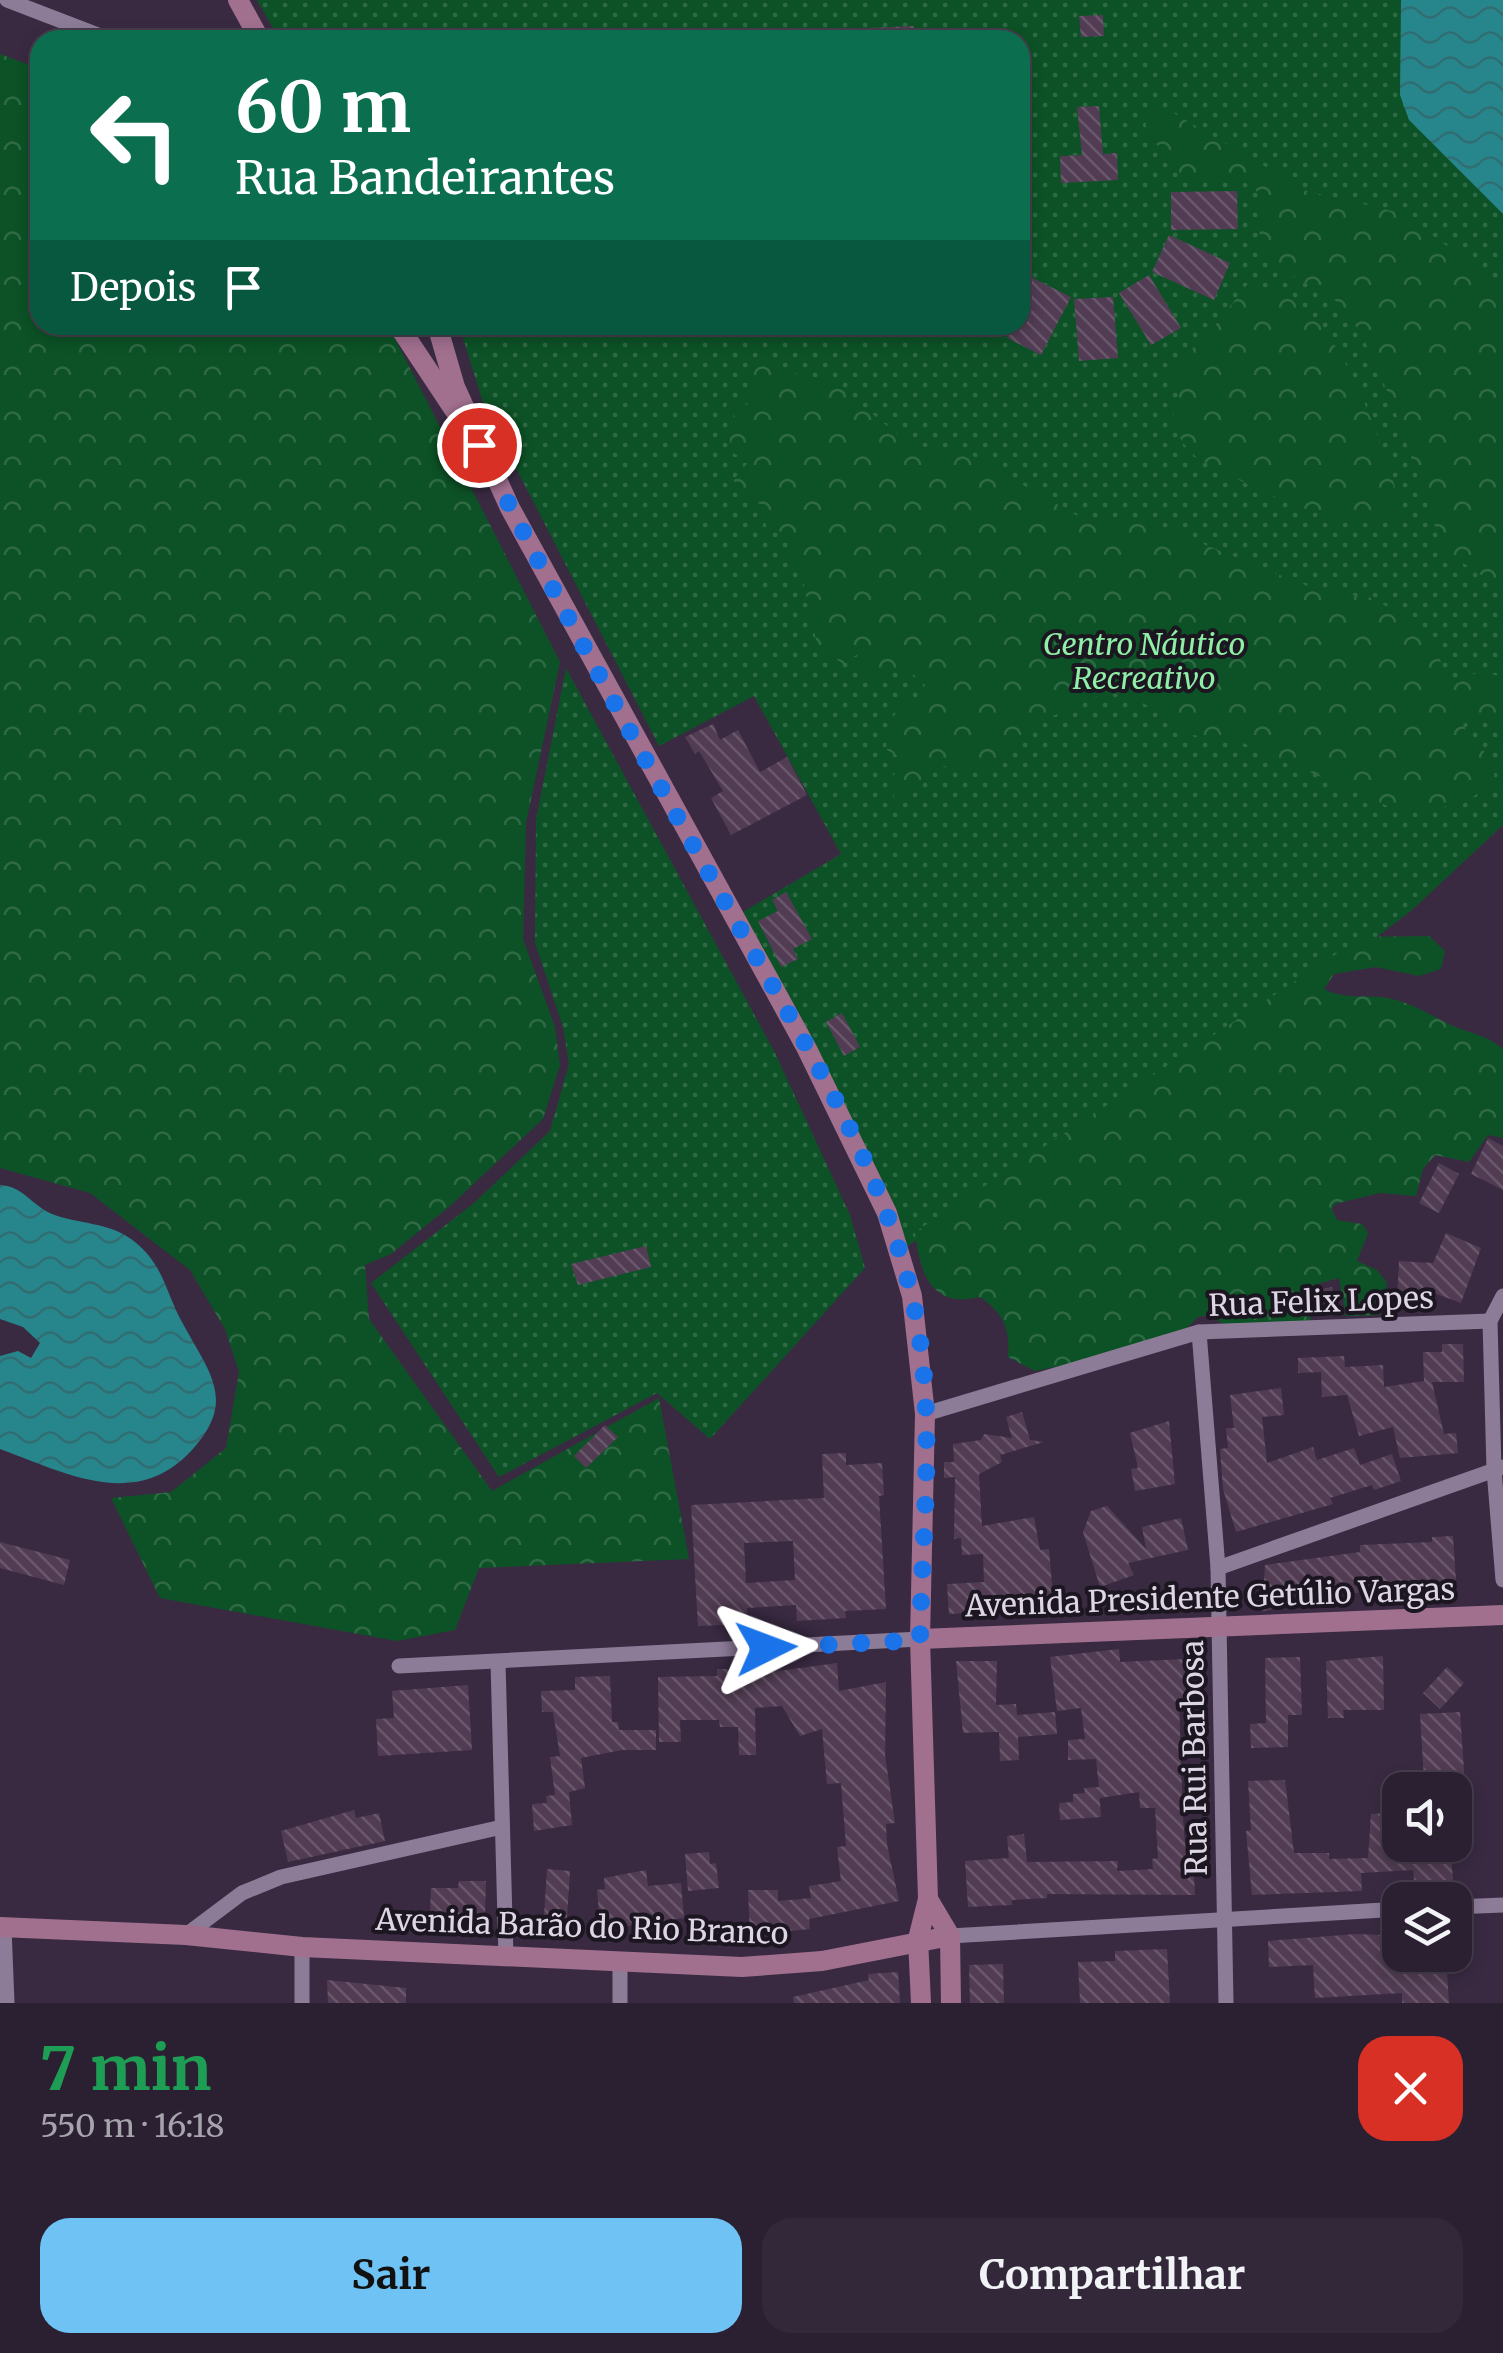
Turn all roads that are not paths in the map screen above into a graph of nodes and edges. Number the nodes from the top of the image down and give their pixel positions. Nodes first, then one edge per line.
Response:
1 (7, 0) edge
2 (238, 0) edge
3 (85, 30) edge
4 (254, 30) edge
5 (405, 335) edge
6 (440, 335) edge
7 (479, 445) junction
8 (1503, 1296) edge
9 (1490, 1321) junction
10 (1199, 1332) junction
11 (925, 1414) junction
12 (1499, 1469) edge
13 (1218, 1568) junction
14 (1503, 1580) edge
15 (1503, 1615) edge
16 (1220, 1627) junction
17 (920, 1640) junction
18 (498, 1662) junction
19 (400, 1666) dead end
20 (502, 1828) junction
21 (928, 1899) junction
22 (1503, 1904) edge
23 (1472, 1905) edge
24 (1382, 1910) edge
25 (1224, 1916) junction
26 (2, 1927) edge
27 (186, 1934) junction
28 (950, 1936) junction
29 (918, 1939) junction
30 (302, 1947) junction
31 (506, 1956) junction
32 (620, 1962) junction
33 (6, 2003) edge
34 (302, 2003) edge
35 (620, 2003) edge
36 (921, 2003) edge
37 (951, 2003) edge
38 (1226, 2003) edge

1 - 3 street
2 - 4 street
5 - 7 street
6 - 7 street
7 - 11 street
8 - 9 street
9 - 10 street, Rua Felix Lopes
9 - 12 street
10 - 11 street, Rua Felix Lopes
10 - 13 street, Rua Rui Barbosa
11 - 17 street
12 - 13 street
12 - 14 street
13 - 16 street, Rua Rui Barbosa
15 - 16 street, Avenida Presidente Getúlio Vargas
16 - 17 street, Avenida Presidente Getúlio Vargas
16 - 25 street, Rua Rui Barbosa
17 - 18 street
17 - 21 street
18 - 19 street
18 - 20 street
20 - 27 street
20 - 31 street
21 - 28 street
21 - 29 street
22 - 23 street
24 - 25 street, Avenida Barão do Rio Branco
25 - 28 street, Avenida Barão do Rio Branco
25 - 38 street, Rua Rui Barbosa
26 - 27 street, Avenida Barão do Rio Branco
26 - 33 street
27 - 30 street, Avenida Barão do Rio Branco
28 - 29 street, Avenida Barão do Rio Branco
28 - 37 street
29 - 32 street, Avenida Barão do Rio Branco
29 - 36 street
30 - 31 street, Avenida Barão do Rio Branco
30 - 34 street
31 - 32 street, Avenida Barão do Rio Branco
32 - 35 street

